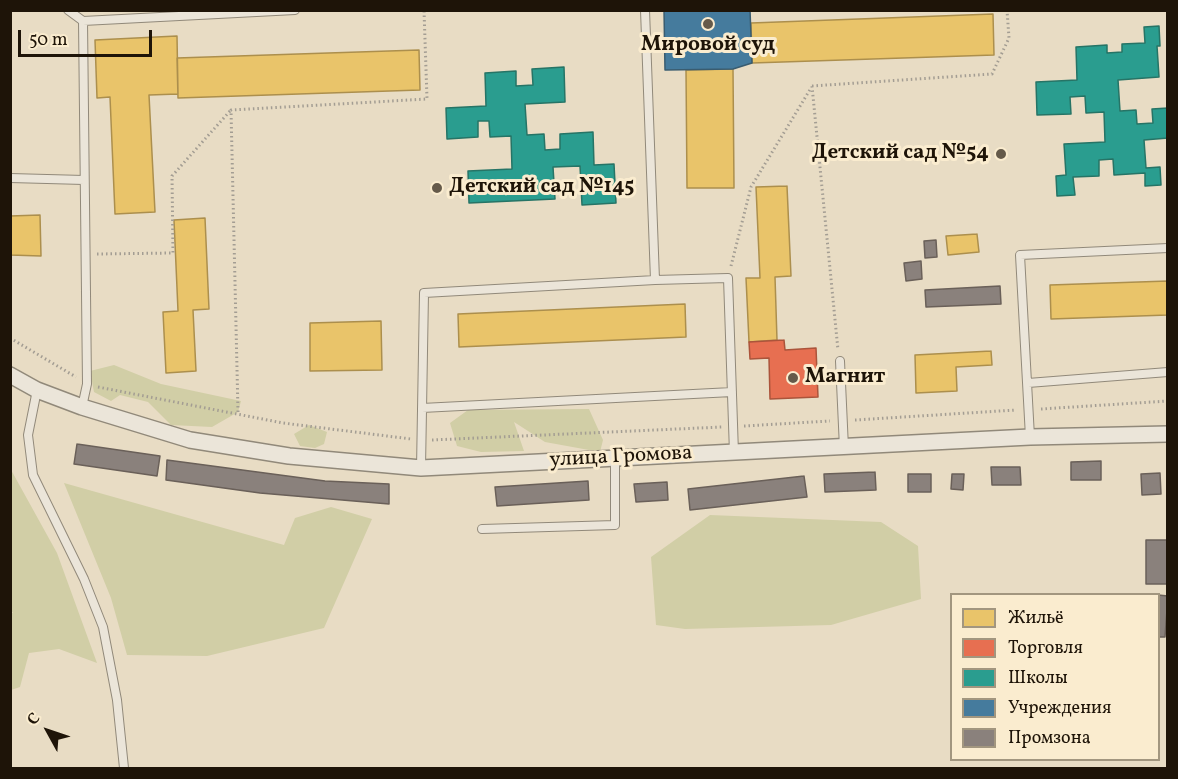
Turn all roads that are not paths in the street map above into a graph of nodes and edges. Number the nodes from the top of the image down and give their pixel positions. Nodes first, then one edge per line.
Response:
1 (68, 10) edge
2 (295, 10) edge
3 (645, 10) edge
4 (82, 21) junction
5 (10, 178) edge
6 (84, 180) junction
7 (1167, 248) edge
8 (655, 280) junction
9 (840, 361) road end
10 (1167, 372) edge
11 (10, 375) edge
12 (1028, 383) junction
13 (37, 390) junction
14 (732, 392) junction
15 (82, 406) junction
16 (422, 408) junction
17 (1167, 434) edge
18 (1030, 437) junction
19 (844, 448) junction
20 (734, 453) junction
21 (615, 459) junction
22 (421, 468) junction
23 (482, 529) dead end
24 (124, 765) edge

1 - 4 lane
2 - 4 lane
3 - 8 lane
4 - 6 lane
5 - 6 lane
6 - 15 lane
7 - 12 lane
8 - 14 lane
8 - 16 lane
9 - 19 lane
10 - 12 lane
11 - 13 street, улица Громова
12 - 18 lane
13 - 15 street, улица Громова
13 - 24 lane
14 - 16 lane
14 - 20 lane
15 - 22 street, улица Громова
16 - 22 lane
17 - 18 street, улица Громова
18 - 19 street, улица Громова
19 - 20 street, улица Громова
20 - 21 street, улица Громова
21 - 22 street, улица Громова
21 - 23 lane

